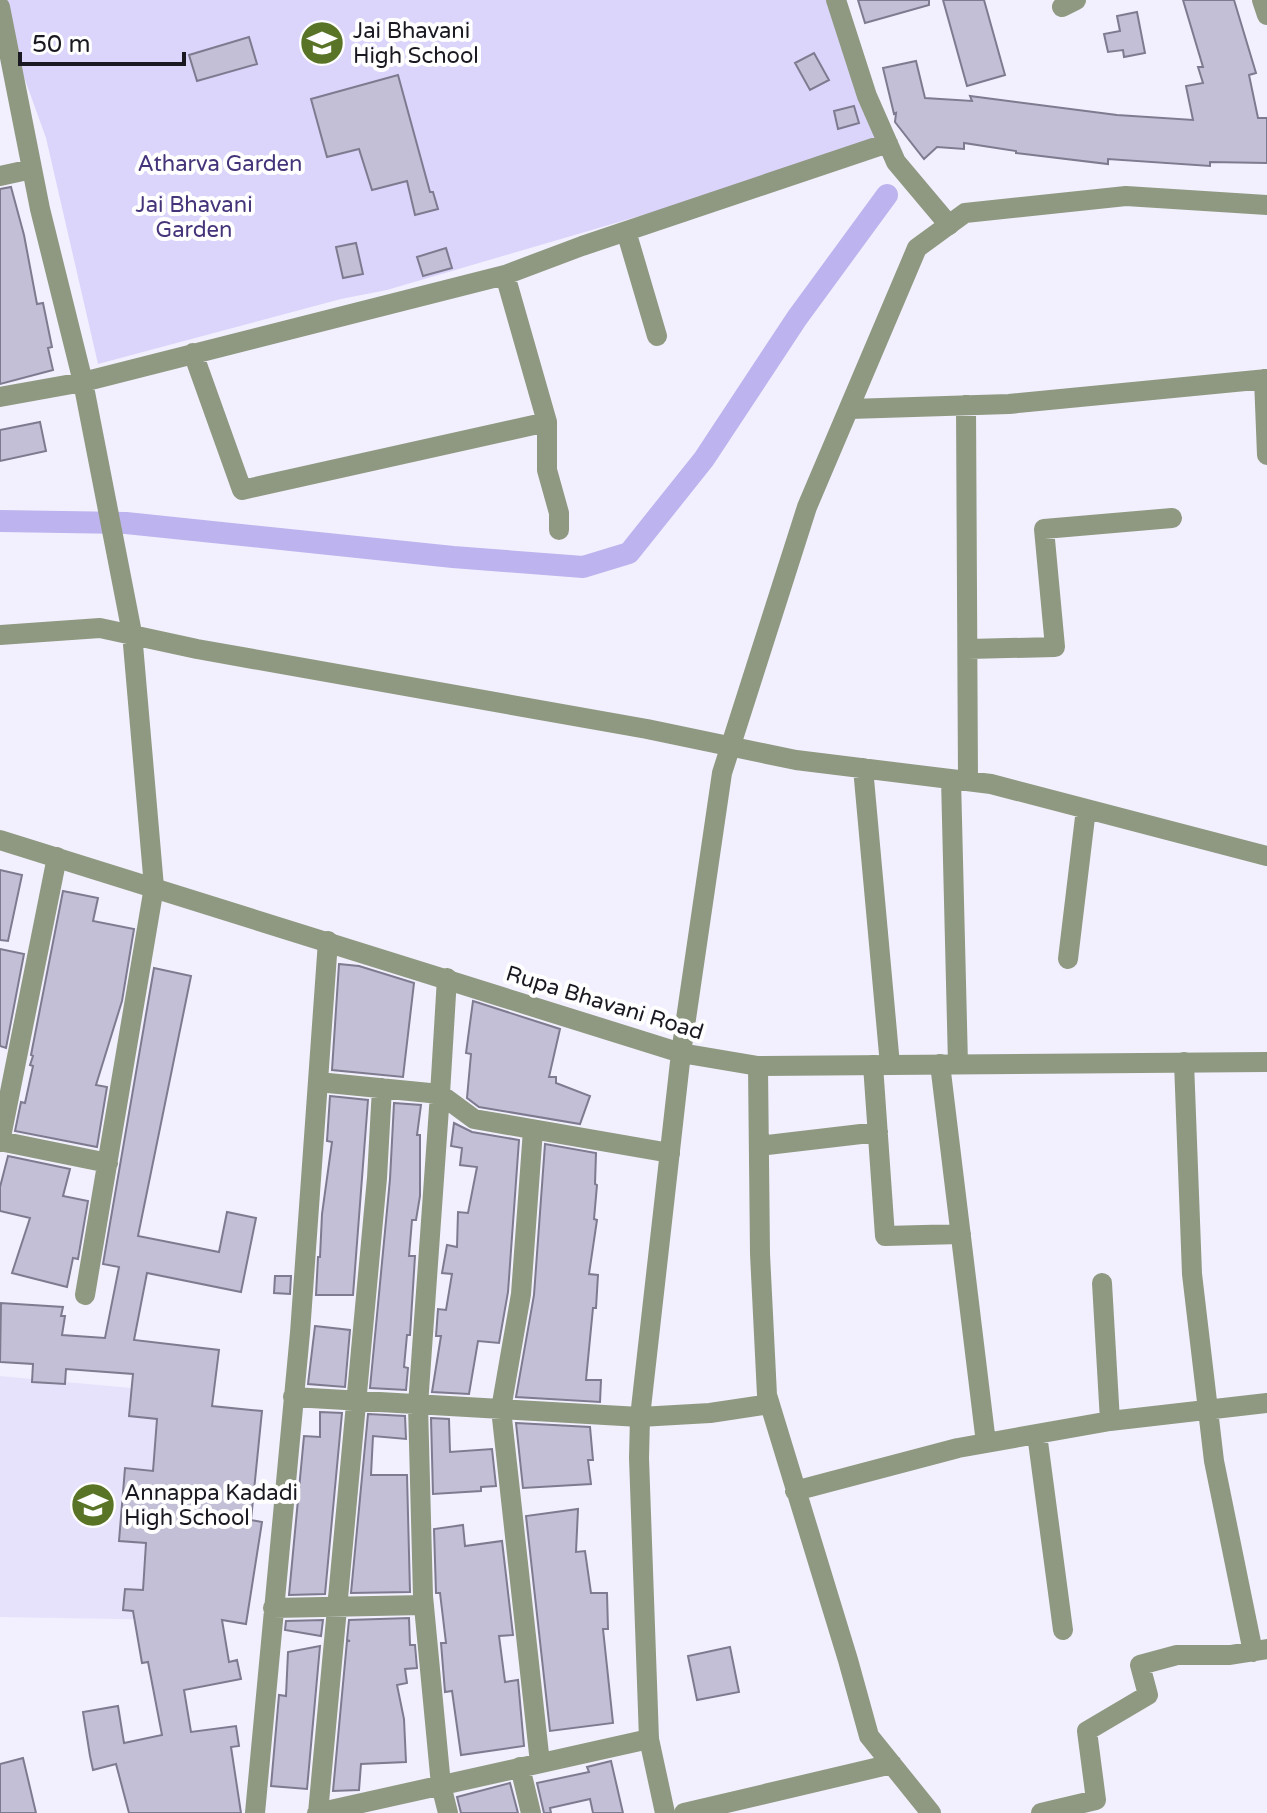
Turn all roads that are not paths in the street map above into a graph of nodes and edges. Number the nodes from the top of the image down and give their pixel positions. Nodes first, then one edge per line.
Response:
1 (836, 0) edge
2 (1262, 0) edge
3 (1, 13) edge
4 (1267, 15) edge
5 (888, 143) junction
6 (32, 169) junction
7 (0, 176) edge
8 (1267, 205) edge
9 (949, 225) junction
10 (626, 231) junction
11 (505, 275) junction
12 (657, 336) dead end
13 (193, 353) junction
14 (1266, 379) edge
15 (83, 382) junction
16 (0, 397) edge
17 (966, 405) junction
18 (850, 409) junction
19 (547, 422) junction
20 (1267, 455) edge
21 (1172, 518) dead end
22 (559, 530) dead end
23 (132, 633) junction
24 (0, 635) edge
25 (968, 649) junction
26 (731, 748) junction
27 (863, 768) junction
28 (959, 780) junction
29 (1086, 809) junction
30 (0, 840) edge
31 (1267, 856) edge
32 (57, 857) junction
33 (154, 887) junction
34 (328, 941) junction
35 (1068, 959) dead end
36 (447, 978) junction
37 (681, 1053) junction
38 (1184, 1062) junction
39 (1267, 1062) edge
40 (949, 1064) junction
41 (882, 1065) junction
42 (758, 1066) junction
43 (318, 1082) junction
44 (382, 1088) junction
45 (440, 1094) junction
46 (533, 1130) junction
47 (878, 1132) junction
48 (0, 1142) edge
49 (759, 1146) junction
50 (670, 1153) junction
51 (108, 1163) junction
52 (961, 1234) junction
53 (1102, 1283) dead end
54 (85, 1295) dead end
55 (293, 1397) junction
56 (355, 1401) junction
57 (1267, 1403) edge
58 (769, 1404) junction
59 (418, 1405) junction
60 (501, 1409) junction
61 (1208, 1410) junction
62 (640, 1417) junction
63 (1110, 1421) junction
64 (1037, 1434) junction
65 (986, 1443) junction
66 (795, 1491) junction
67 (424, 1605) junction
68 (337, 1606) junction
69 (273, 1608) junction
70 (1063, 1630) dead end
71 (1260, 1650) edge
72 (649, 1739) junction
73 (892, 1764) junction
74 (530, 1765) junction
75 (441, 1785) junction
76 (255, 1813) edge
77 (317, 1813) edge
78 (448, 1813) edge
79 (531, 1813) edge
80 (665, 1813) edge
81 (684, 1813) edge
82 (931, 1813) edge
83 (1041, 1813) edge

1 - 5 street
2 - 4 street
3 - 6 street
5 - 9 street
5 - 10 street
6 - 7 street
6 - 15 street
8 - 9 street
9 - 18 street
10 - 11 street
10 - 12 street
11 - 13 street
11 - 19 street
13 - 15 street
13 - 19 street
14 - 17 street
14 - 20 street
15 - 16 street
15 - 23 street
17 - 18 street
17 - 25 street
18 - 26 street
19 - 22 street
21 - 25 street
23 - 24 street
23 - 26 street
23 - 33 street
25 - 28 street
26 - 27 street
26 - 37 street
27 - 28 street
27 - 41 street
28 - 29 street
28 - 40 street
29 - 31 street
29 - 35 street
30 - 32 street, Rupa Bhavani Road
32 - 33 street, Rupa Bhavani Road
32 - 48 street
33 - 34 street, Rupa Bhavani Road
33 - 51 street
34 - 36 street, Rupa Bhavani Road
34 - 43 street
36 - 37 street, Rupa Bhavani Road
36 - 45 street
37 - 42 street, Rupa Bhavani Road
37 - 50 street
38 - 39 street, Rupa Bhavani Road
38 - 40 street, Rupa Bhavani Road
38 - 61 street
40 - 41 street, Rupa Bhavani Road
40 - 52 street
41 - 42 street, Rupa Bhavani Road
41 - 47 street
42 - 49 street
43 - 44 street
43 - 55 street
44 - 45 street
44 - 56 street
45 - 46 street
45 - 59 street
46 - 50 street
46 - 60 street
47 - 49 street
47 - 52 street
48 - 51 street
49 - 58 street
50 - 62 street
51 - 54 street
52 - 65 street
53 - 63 street
55 - 56 street
55 - 69 street
56 - 59 street
56 - 68 street
57 - 61 street
58 - 62 street
58 - 66 street
59 - 60 street
59 - 67 street
60 - 62 street
60 - 74 street
61 - 63 street
61 - 71 street
62 - 72 street
63 - 64 street
64 - 65 street
64 - 70 street
65 - 66 street
66 - 73 street
67 - 68 street
67 - 75 street
68 - 69 street
68 - 77 street
69 - 76 street
71 - 83 street
72 - 74 street
72 - 80 street
73 - 81 street
73 - 82 street
74 - 75 street
74 - 79 street
75 - 77 street
75 - 78 street

